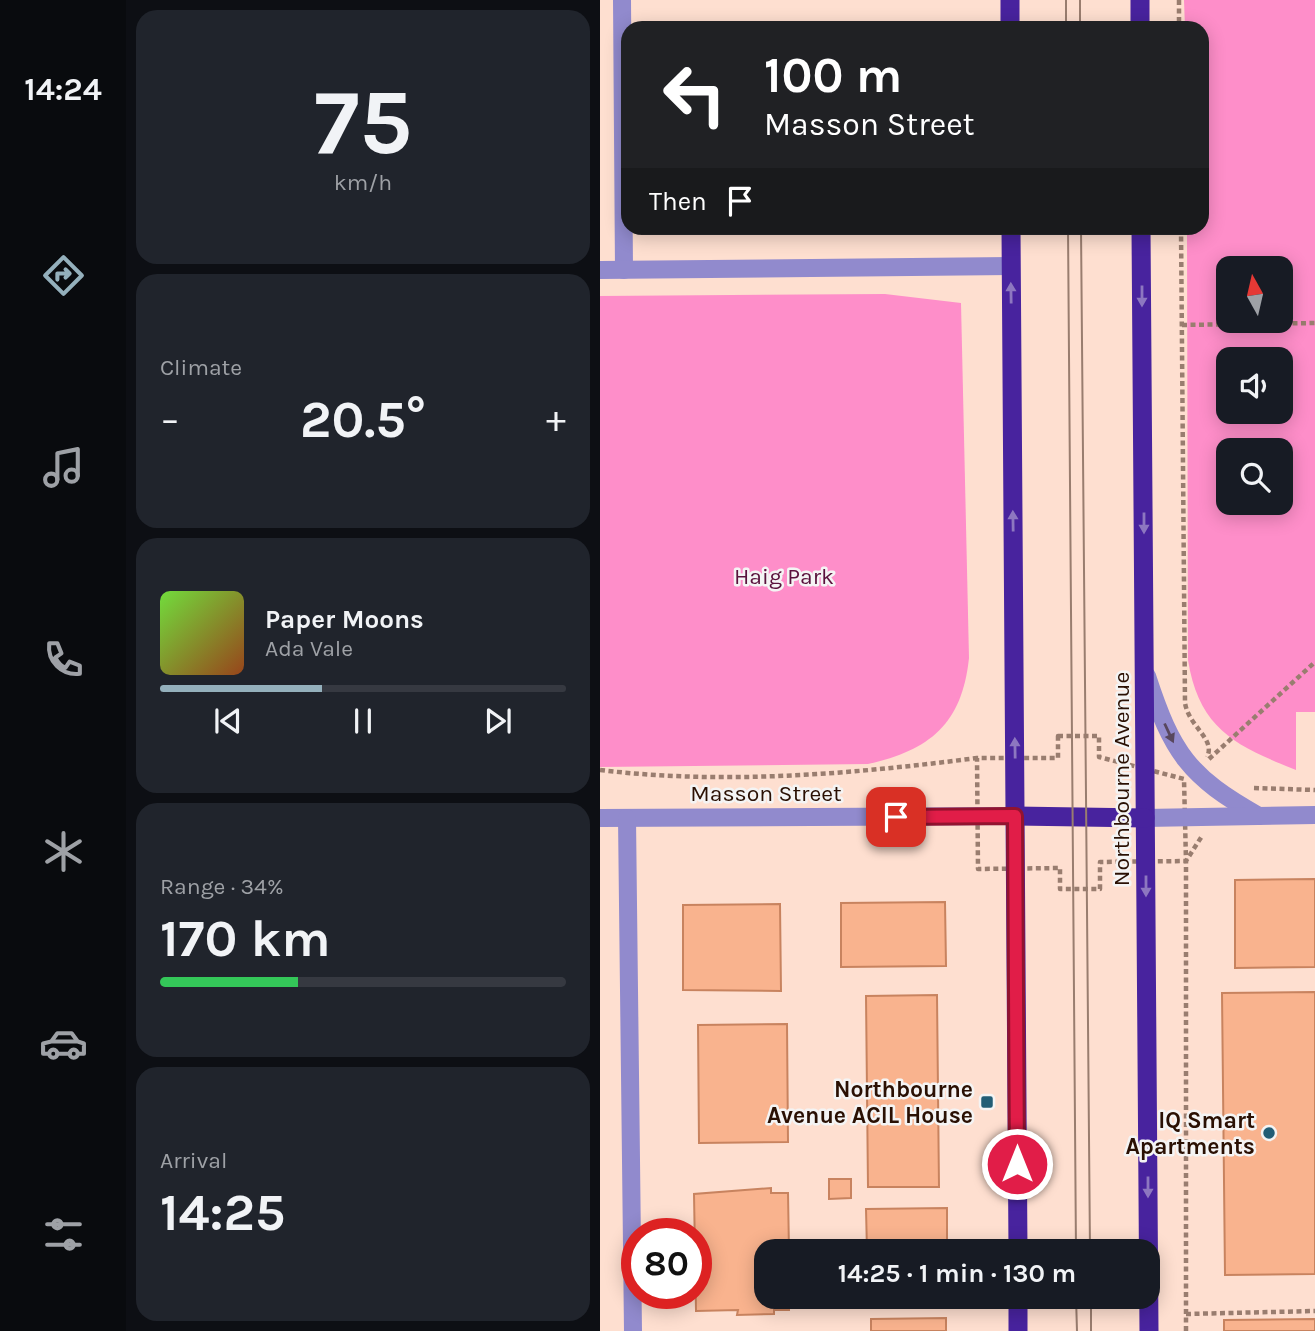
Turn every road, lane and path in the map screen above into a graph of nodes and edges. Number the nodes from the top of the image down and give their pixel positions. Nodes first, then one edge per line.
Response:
1 (622, 0) edge
2 (1010, 0) edge
3 (1140, 0) edge
4 (1179, 0) edge
5 (622, 21) edge
6 (1010, 21) edge
7 (1140, 21) edge
8 (1179, 21) edge
9 (624, 235) edge
10 (1011, 235) edge
11 (1141, 235) edge
12 (1181, 235) edge
13 (1011, 266) junction
14 (600, 270) edge
15 (624, 270) junction
16 (1315, 323) edge
17 (1182, 326) junction
18 (1315, 662) edge
19 (1145, 670) junction
20 (977, 758) dead end
21 (600, 770) edge
22 (1260, 789) dead end
23 (1315, 790) edge
24 (1315, 815) edge
25 (1015, 816) junction
26 (1259, 816) junction
27 (600, 818) edge
28 (627, 818) junction
29 (1145, 818) junction
30 (1186, 862) dead end
31 (1018, 1239) edge
32 (1018, 1309) edge
33 (1315, 1311) edge
34 (1186, 1314) junction
35 (633, 1331) edge
36 (1018, 1331) edge
37 (1149, 1331) edge
38 (1186, 1331) edge

1 - 5 street
2 - 6 highway
3 - 7 highway
4 - 8 path
9 - 15 street
10 - 13 highway
11 -> 19 highway, Northbourne Avenue
12 - 17 path
13 - 15 street
25 -> 13 highway
14 - 15 street
16 - 17 path
17 - 18 path
19 -> 26 street
19 - 29 highway, Northbourne Avenue
20 - 21 path
22 - 23 path
24 - 26 street
25 - 28 street, Masson Street
25 - 29 highway
25 - 31 highway
26 - 29 street
27 - 28 street, Masson Street
28 - 35 street
29 -> 37 highway, Northbourne Avenue
30 - 34 path
32 - 36 highway
33 - 34 path
34 - 38 path

